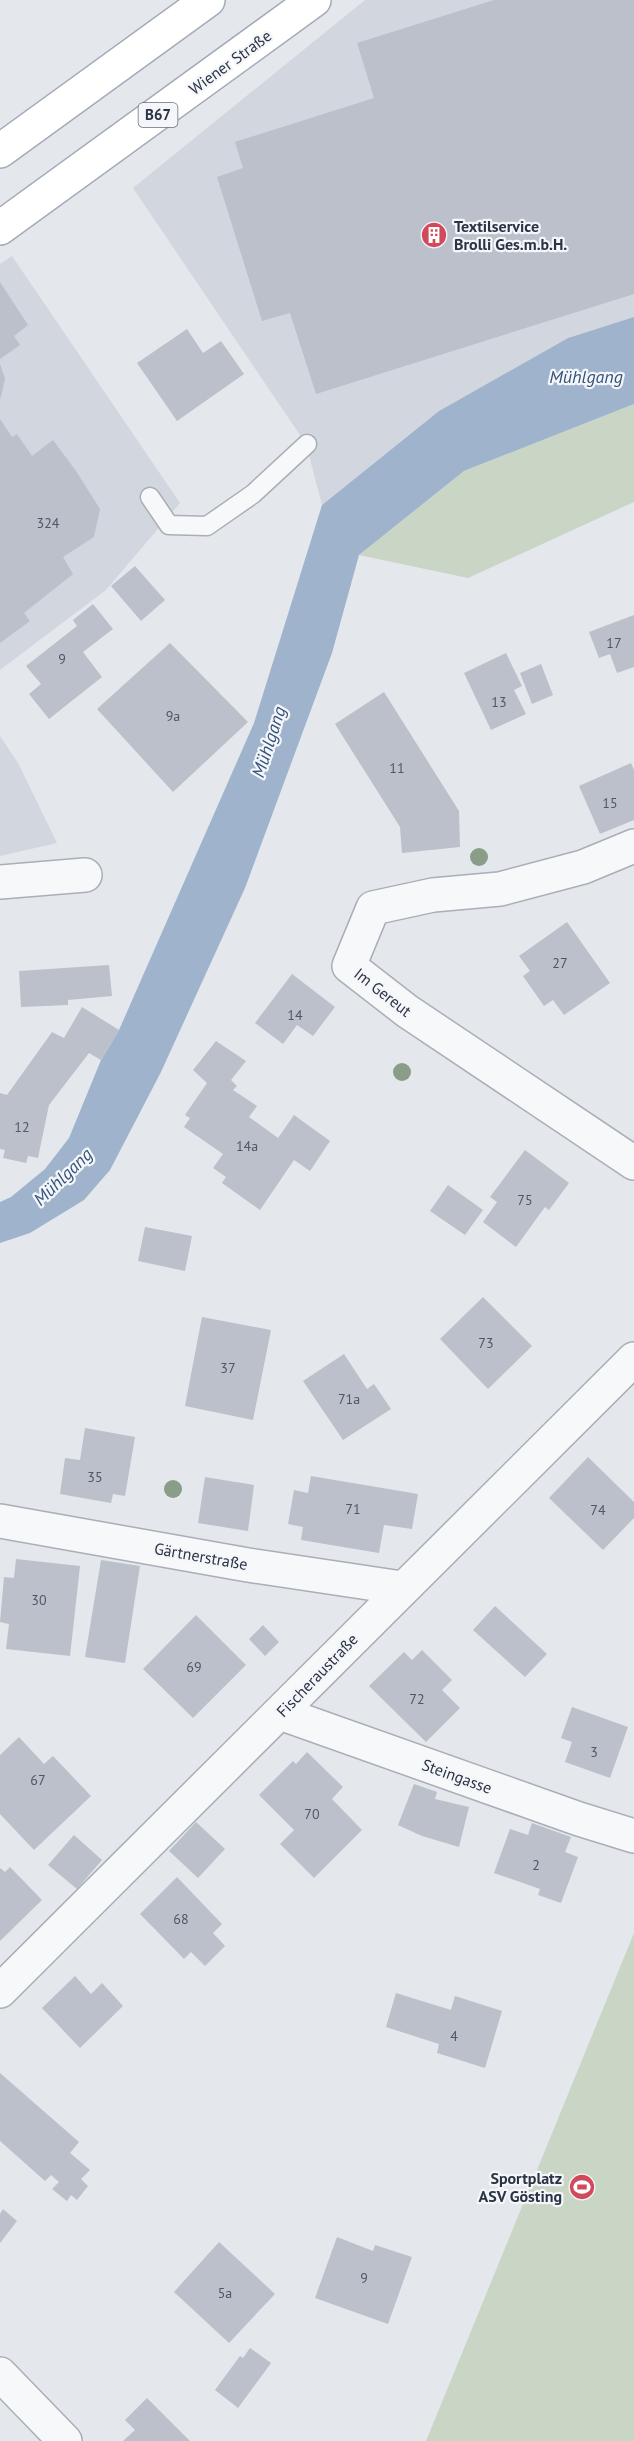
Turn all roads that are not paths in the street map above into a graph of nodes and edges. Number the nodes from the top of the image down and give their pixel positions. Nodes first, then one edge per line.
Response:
1 (208, 0) edge
2 (314, 0) edge
3 (0, 151) edge
4 (0, 228) edge
5 (306, 444) dead end
6 (150, 497) dead end
7 (634, 846) edge
8 (85, 875) dead end
9 (0, 882) edge
10 (634, 1163) edge
11 (634, 1359) edge
12 (0, 1521) edge
13 (402, 1588) junction
14 (280, 1713) junction
15 (634, 1836) edge
16 (0, 1990) edge
17 (0, 2374) edge
18 (65, 2441) edge

1 - 3 main road
2 - 4 main road, Wiener Straße / B67
5 - 6 lane
7 - 10 street, Im Gereut
8 - 9 street
11 - 13 street, Fischeraustraße
12 - 13 street, Gärtnerstraße
13 - 14 street, Fischeraustraße
14 - 15 street, Steingasse
14 - 16 street, Fischeraustraße
17 - 18 street

